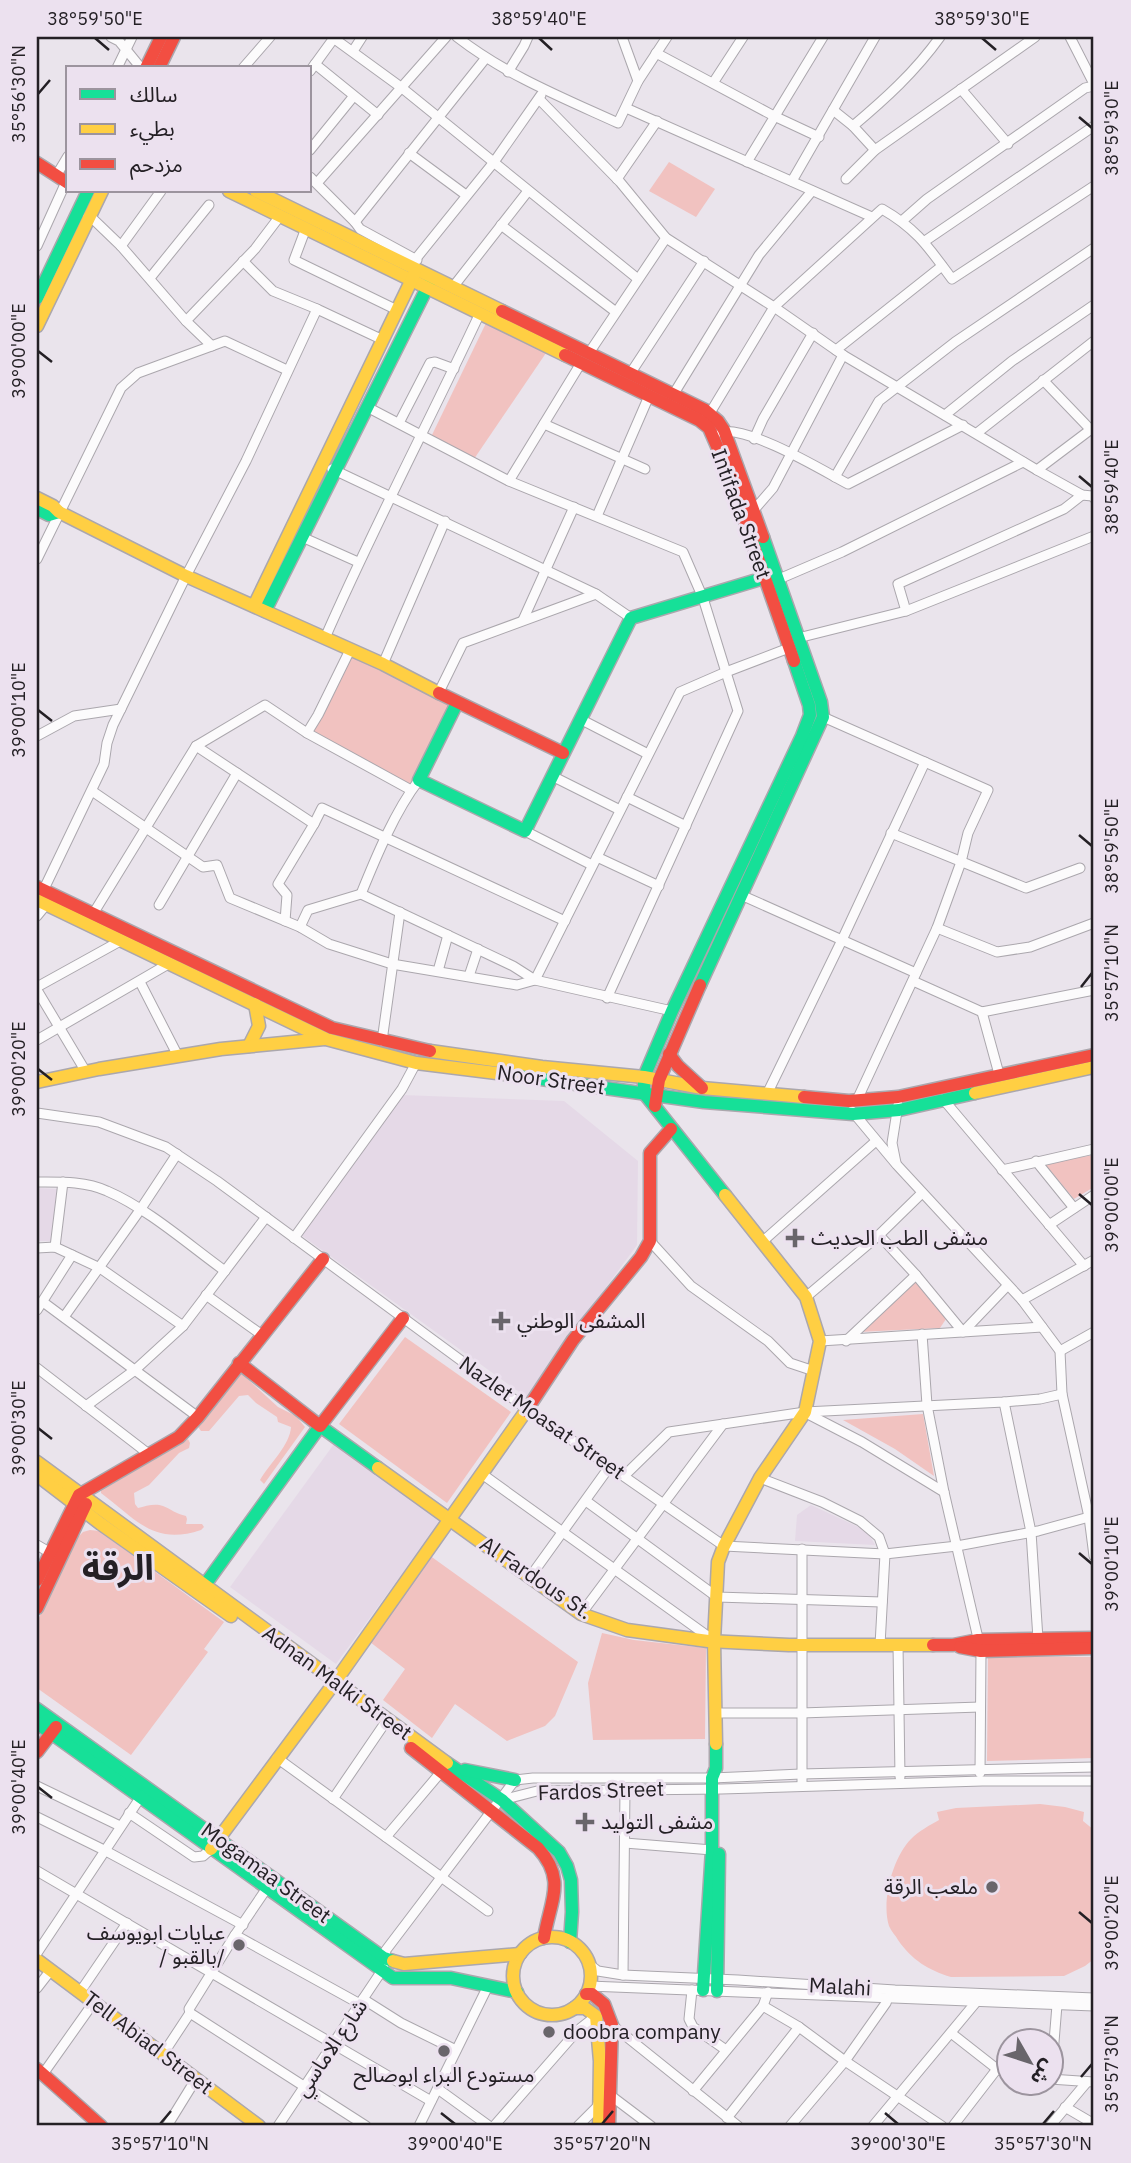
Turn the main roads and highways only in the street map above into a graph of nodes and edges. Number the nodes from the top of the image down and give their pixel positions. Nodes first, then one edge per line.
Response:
1 (161, 37) edge
2 (174, 37) edge
3 (145, 66) edge
4 (160, 66) edge
5 (37, 163) edge
6 (64, 180) edge
7 (231, 192) edge
8 (258, 192) edge
9 (93, 193) edge
10 (414, 269) junction
11 (430, 282) junction
12 (37, 298) edge
13 (37, 326) edge
14 (585, 358) junction
15 (702, 413) junction
16 (718, 433) junction
17 (37, 498) edge
18 (37, 509) edge
19 (59, 512) junction
20 (764, 578) junction
21 (260, 609) junction
22 (793, 643) junction
23 (457, 703) junction
24 (563, 753) junction
25 (41, 896) edge
26 (255, 1004) junction
27 (329, 1033) junction
28 (350, 1040) junction
29 (249, 1046) junction
30 (669, 1054) junction
31 (1094, 1055) edge
32 (1094, 1068) edge
33 (644, 1077) junction
34 (659, 1080) junction
35 (37, 1083) edge
36 (702, 1088) junction
37 (652, 1098) junction
38 (898, 1104) junction
39 (853, 1105) junction
40 (671, 1129) junction
41 (323, 1259) road end
42 (403, 1318) road end
43 (240, 1363) junction
44 (320, 1426) junction
45 (37, 1462) edge
46 (37, 1475) edge
47 (81, 1502) junction
48 (450, 1519) junction
49 (37, 1580) edge
50 (203, 1589) junction
51 (37, 1608) edge
52 (1094, 1638) edge
53 (714, 1641) junction
54 (979, 1646) junction
55 (1094, 1648) edge
56 (332, 1685) junction
57 (385, 1723) junction
58 (44, 1724) edge
59 (37, 1752) edge
60 (454, 1767) junction
61 (515, 1780) road end
62 (716, 1780) junction
63 (215, 1844) junction
64 (544, 1938) junction
65 (570, 1942) junction
66 (520, 1954) junction
67 (37, 1959) edge
68 (384, 1964) junction
69 (588, 1990) junction
70 (517, 1992) junction
71 (574, 2008) junction
72 (606, 2061) junction
73 (40, 2072) edge
74 (605, 2098) junction
75 (101, 2126) edge
76 (259, 2126) edge
77 (600, 2126) edge
78 (610, 2126) edge

1 - 3 main road
2 - 4 main road
5 - 6 main road
7 - 10 main road, Intifada Street
8 - 10 main road, Intifada Street
9 - 12 main road
9 - 13 main road
10 - 11 main road, Intifada Street
10 - 21 main road
11 - 14 main road, Intifada Street
11 - 14 main road, Intifada Street
11 - 21 main road
14 - 15 main road, Intifada Street
14 - 15 main road, Intifada Street
15 - 16 main road, Intifada Street
16 - 20 main road, Intifada Street
16 - 22 main road, Intifada Street
17 - 19 main road
18 - 19 main road
19 - 21 main road
20 - 22 main road, Intifada Street
20 - 24 main road
21 - 23 main road
22 - 30 main road, Intifada Street
22 - 33 main road, Intifada Street
23 - 24 main road
23 - 24 main road
25 - 26 main road, Noor Street
25 - 27 main road, Noor Street
26 - 27 main road, Noor Street
26 - 29 main road
27 - 28 main road, Noor Street
27 - 29 main road
28 - 33 main road, Noor Street
28 - 37 main road, Noor Street
29 - 35 main road
30 - 34 main road
30 - 36 main road
31 - 38 main road, Noor Street
32 - 38 main road, Noor Street
33 - 34 main road, Noor Street
33 - 37 main road, Intifada Street
34 - 36 main road, Noor Street
34 - 37 main road
36 - 39 main road, Noor Street
37 - 39 main road, Noor Street
37 - 40 main road
38 - 39 main road, Noor Street
40 - 48 main road
40 - 53 main road
41 - 43 main road
42 - 44 main road
43 - 44 main road, Al Fardous St.
43 - 47 main road
44 - 48 main road, Al Fardous St.
44 - 50 main road
45 - 47 main road, Adnan Malki Street
46 - 47 main road, Adnan Malki Street
47 - 49 main road
47 - 50 main road, Adnan Malki Street
47 - 51 main road
48 - 53 main road, Al Fardous St.
48 - 56 main road
50 - 56 main road, Adnan Malki Street
52 - 54 main road
53 - 54 main road, Al Fardous St.
53 - 62 main road
54 - 55 main road
56 - 57 main road, Adnan Malki Street
56 - 63 main road
57 - 60 main road, Adnan Malki Street
57 - 64 main road, Adnan Malki Street
58 - 59 main road
58 - 63 main road, Mogamaa Street
60 - 61 main road
60 - 65 main road, Adnan Malki Street
62 - 62 main road
63 - 68 main road, Mogamaa Street
63 - 68 main road, Mogamaa Street
64 - 65 main road
64 - 66 main road
65 - 69 main road
66 - 68 main road, Mogamaa Street
66 - 70 main road
67 - 76 main road, Tell Abiad Street
68 - 70 main road, Mogamaa Street
69 - 71 main road
69 - 72 main road
70 - 71 main road
71 - 72 main road
72 - 74 main road
73 - 75 main road
74 - 77 main road
74 - 78 main road

